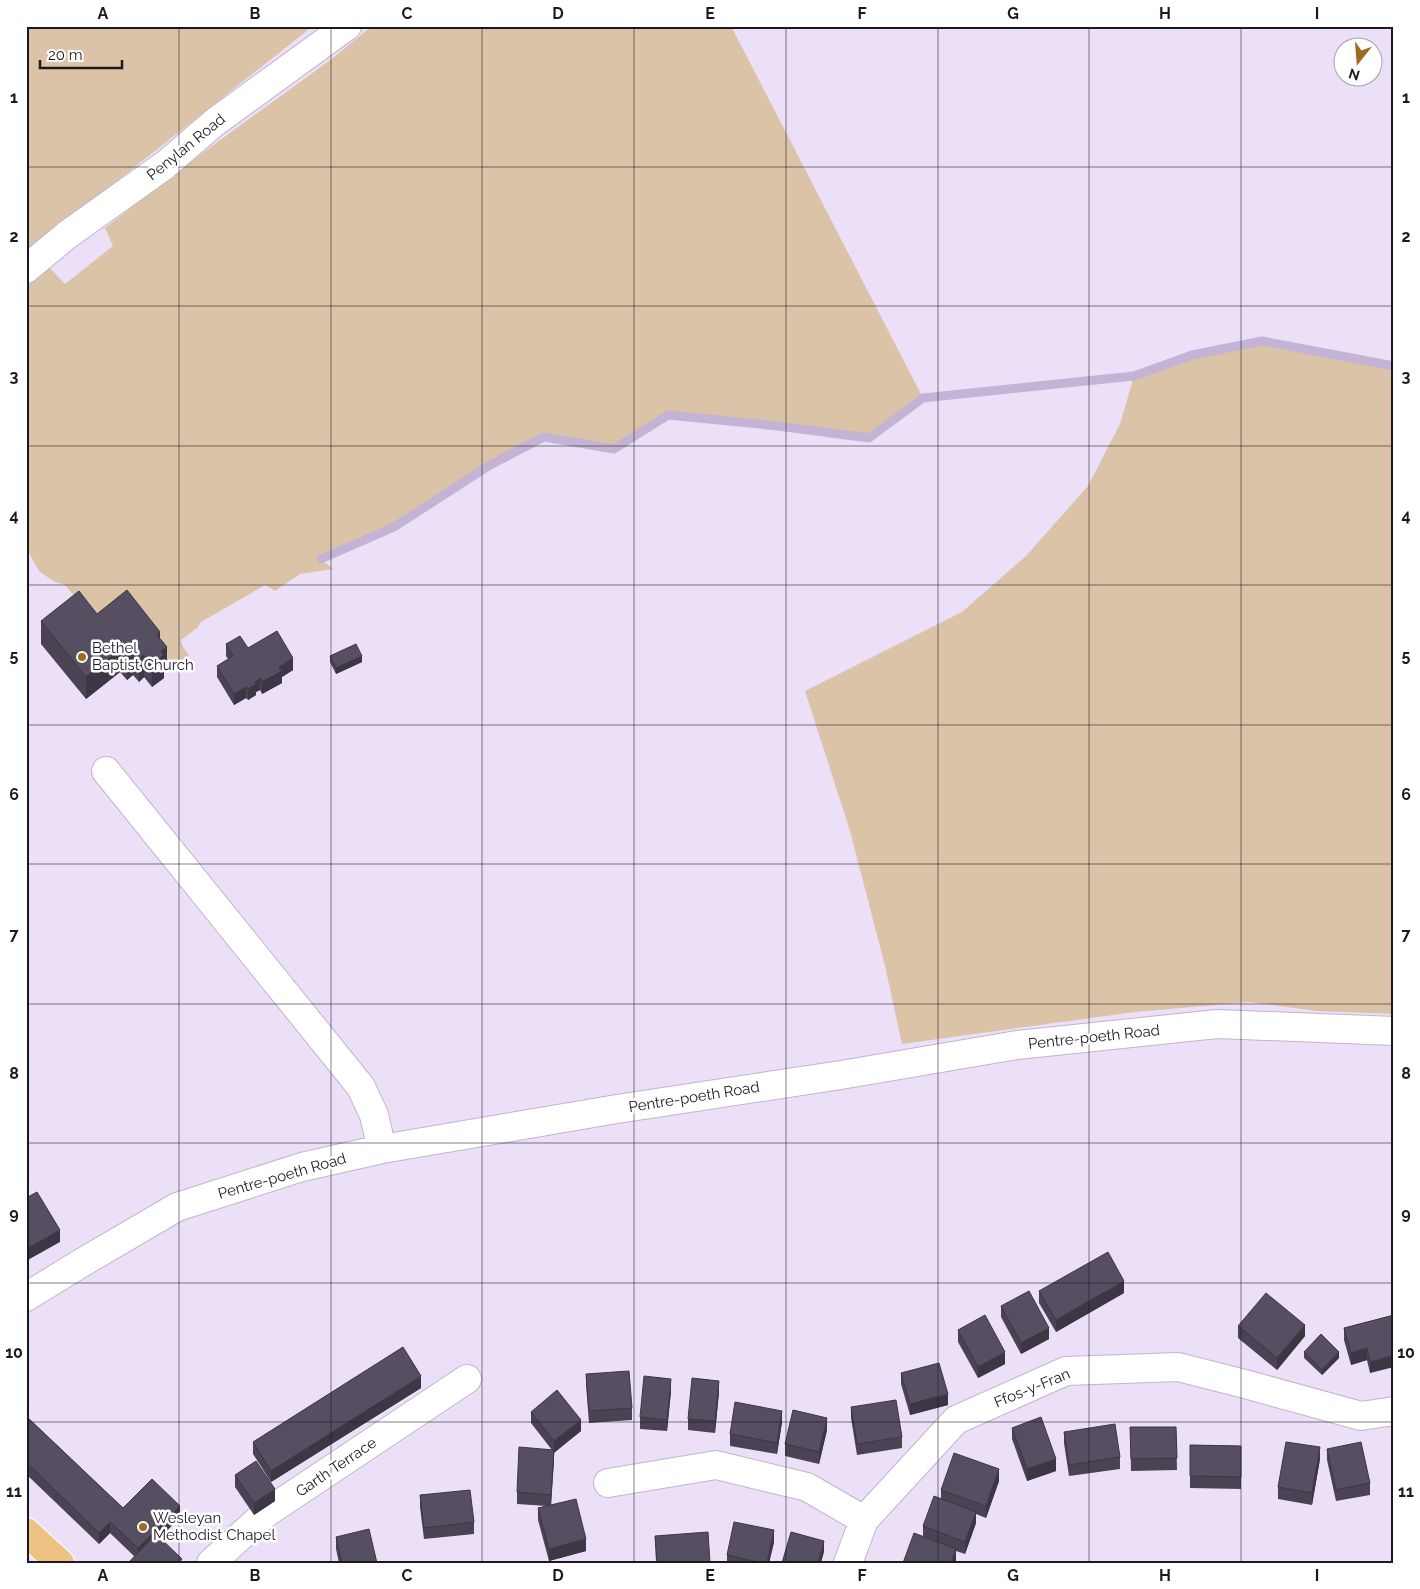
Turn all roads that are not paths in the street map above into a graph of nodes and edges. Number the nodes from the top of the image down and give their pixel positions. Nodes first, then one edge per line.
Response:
1 (346, 26) edge
2 (26, 269) edge
3 (106, 771) dead end
4 (1394, 1031) edge
5 (382, 1149) junction
6 (26, 1297) edge
7 (467, 1379) dead end
8 (1394, 1411) edge
9 (608, 1483) dead end
10 (864, 1520) junction
11 (26, 1532) edge
12 (60, 1563) edge
13 (211, 1563) edge
14 (848, 1563) edge

1 - 2 street, Penylan Road
3 - 5 street
4 - 5 street, Pentre-poeth Road
5 - 6 street, Pentre-poeth Road
7 - 13 street, Garth Terrace
8 - 10 street, Ffos-y-Fran
9 - 10 street
10 - 14 street, Ffos-y-Fran
11 - 12 main road

